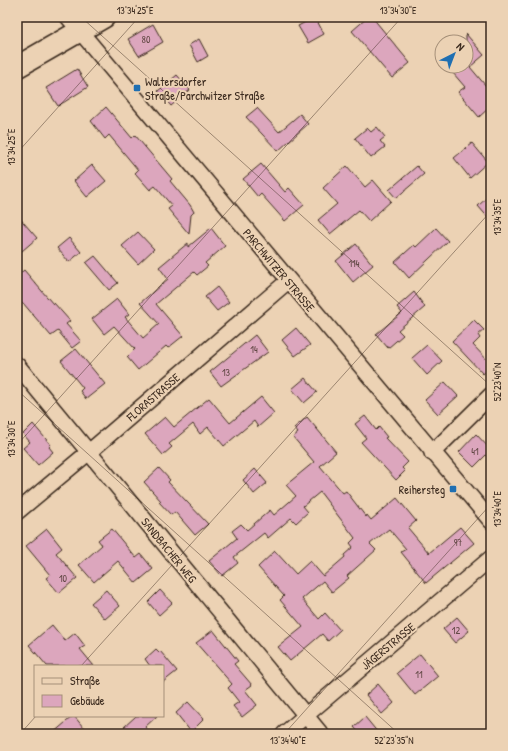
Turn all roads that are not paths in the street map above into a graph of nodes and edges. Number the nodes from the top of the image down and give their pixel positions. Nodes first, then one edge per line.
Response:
1 (104, 17) edge
2 (74, 24) edge
3 (17, 68) edge
4 (288, 281) junction
5 (17, 366) edge
6 (491, 395) edge
7 (89, 452) junction
8 (432, 453) junction
9 (17, 512) edge
10 (491, 521) edge
11 (491, 558) edge
12 (306, 716) junction
13 (284, 734) edge
14 (321, 734) edge

1 - 2 street
2 - 3 street
2 - 4 street, PARCHWITZER STRASSE
4 - 7 street, FLORASTRASSE
4 - 8 street, PARCHWITZER STRASSE
5 - 7 street, SANDBACHER WEG
6 - 8 street
7 - 9 street, FLORASTRASSE
7 - 12 street, SANDBACHER WEG
8 - 10 street, PARCHWITZER STRASSE
11 - 12 street, JÄGERSTRASSE
12 - 13 street, JÄGERSTRASSE
12 - 14 street, SANDBACHER WEG

